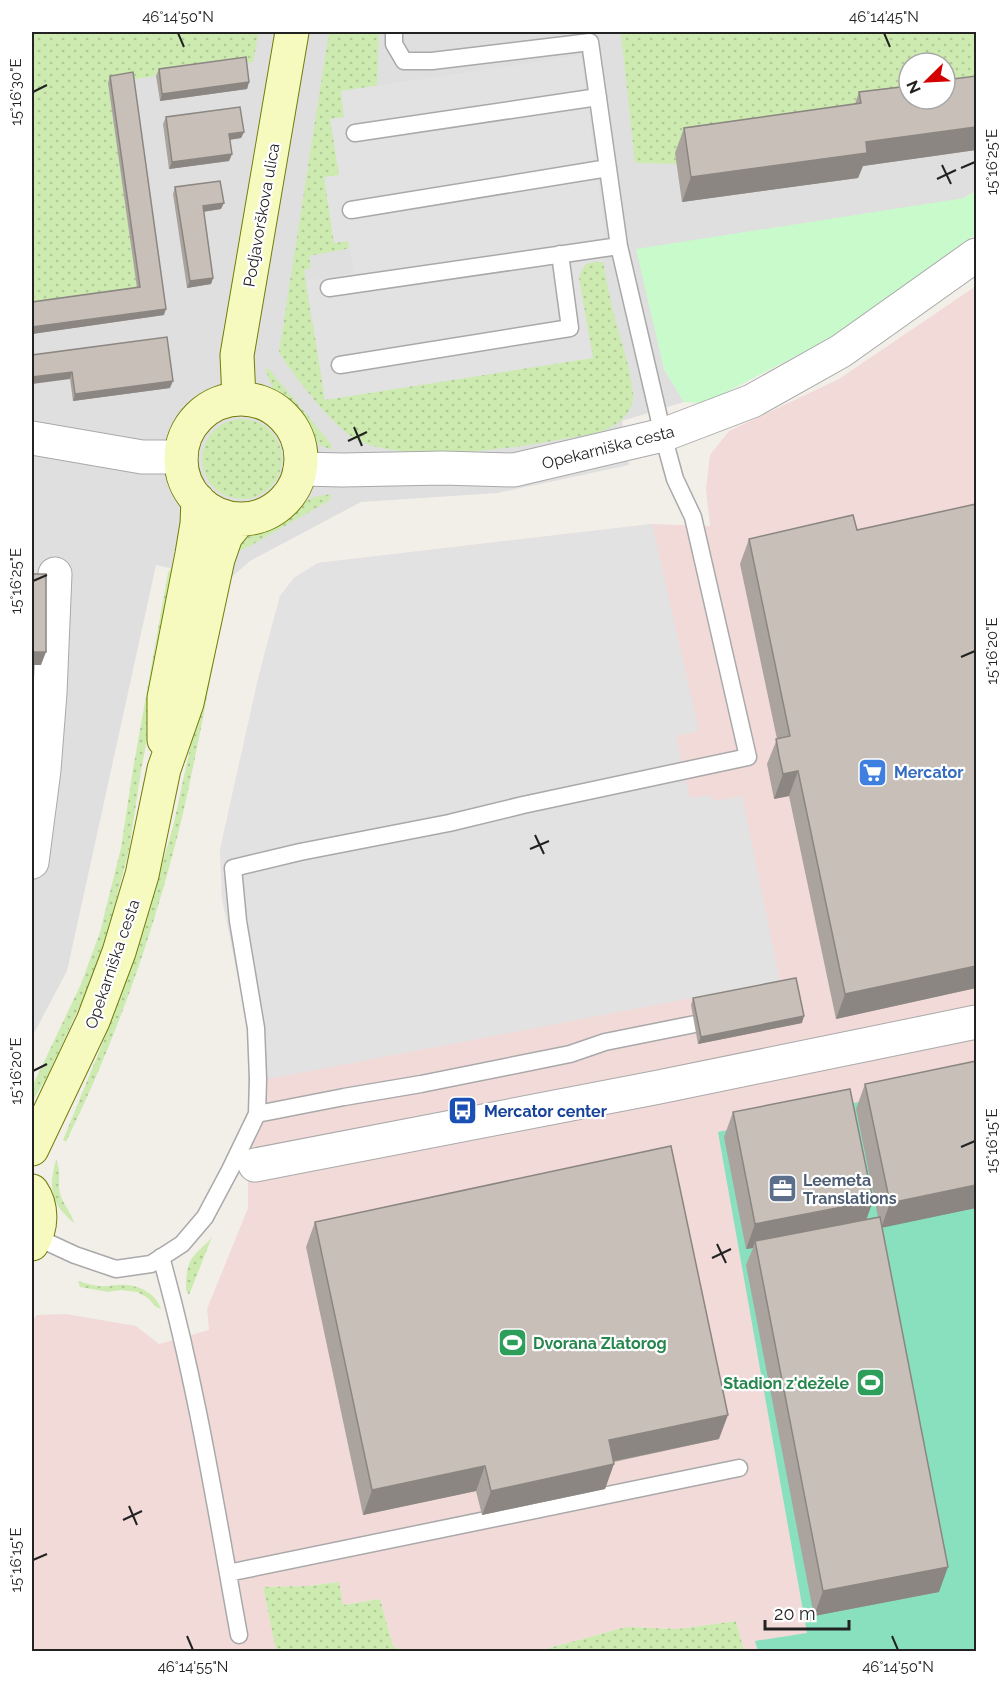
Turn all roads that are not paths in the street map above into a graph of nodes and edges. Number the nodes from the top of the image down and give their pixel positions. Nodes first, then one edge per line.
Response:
1 (292, 32) edge
2 (394, 32) edge
3 (598, 97) junction
4 (355, 134) dead end
5 (608, 168) junction
6 (351, 210) dead end
7 (620, 246) junction
8 (560, 254) junction
9 (976, 255) edge
10 (329, 288) dead end
11 (340, 365) dead end
12 (239, 399) junction
13 (663, 435) junction
14 (32, 438) edge
15 (181, 457) junction
16 (300, 469) junction
17 (198, 500) junction
18 (240, 519) junction
19 (55, 574) dead end
20 (41, 694) edge
21 (164, 769) junction
22 (32, 862) edge
23 (976, 1022) edge
24 (695, 1024) edge
25 (257, 1114) junction
26 (32, 1149) edge
27 (255, 1165) dead end
28 (32, 1191) edge
29 (34, 1240) edge
30 (161, 1257) junction
31 (739, 1468) dead end
32 (228, 1573) junction
33 (240, 1635) dead end

1 - 12 street, Podjavorškova ulica
2 - 3 lane
3 - 4 lane
3 - 5 lane
5 - 6 lane
5 - 7 lane
7 - 8 lane
7 - 13 lane
8 - 10 lane
8 - 11 lane
9 - 13 street, Opekarniška cesta
12 - 15 street
12 - 16 street
13 - 16 street, Opekarniška cesta
13 - 25 lane
14 - 15 street
15 - 17 street
16 - 18 street
17 - 18 street
17 - 21 street
18 - 21 street
19 - 20 street
20 - 22 street
21 - 26 street, Opekarniška cesta
23 - 27 street
24 - 25 lane
25 - 30 lane
28 - 29 street
29 - 30 lane
30 - 32 lane
31 - 32 lane
32 - 33 lane

